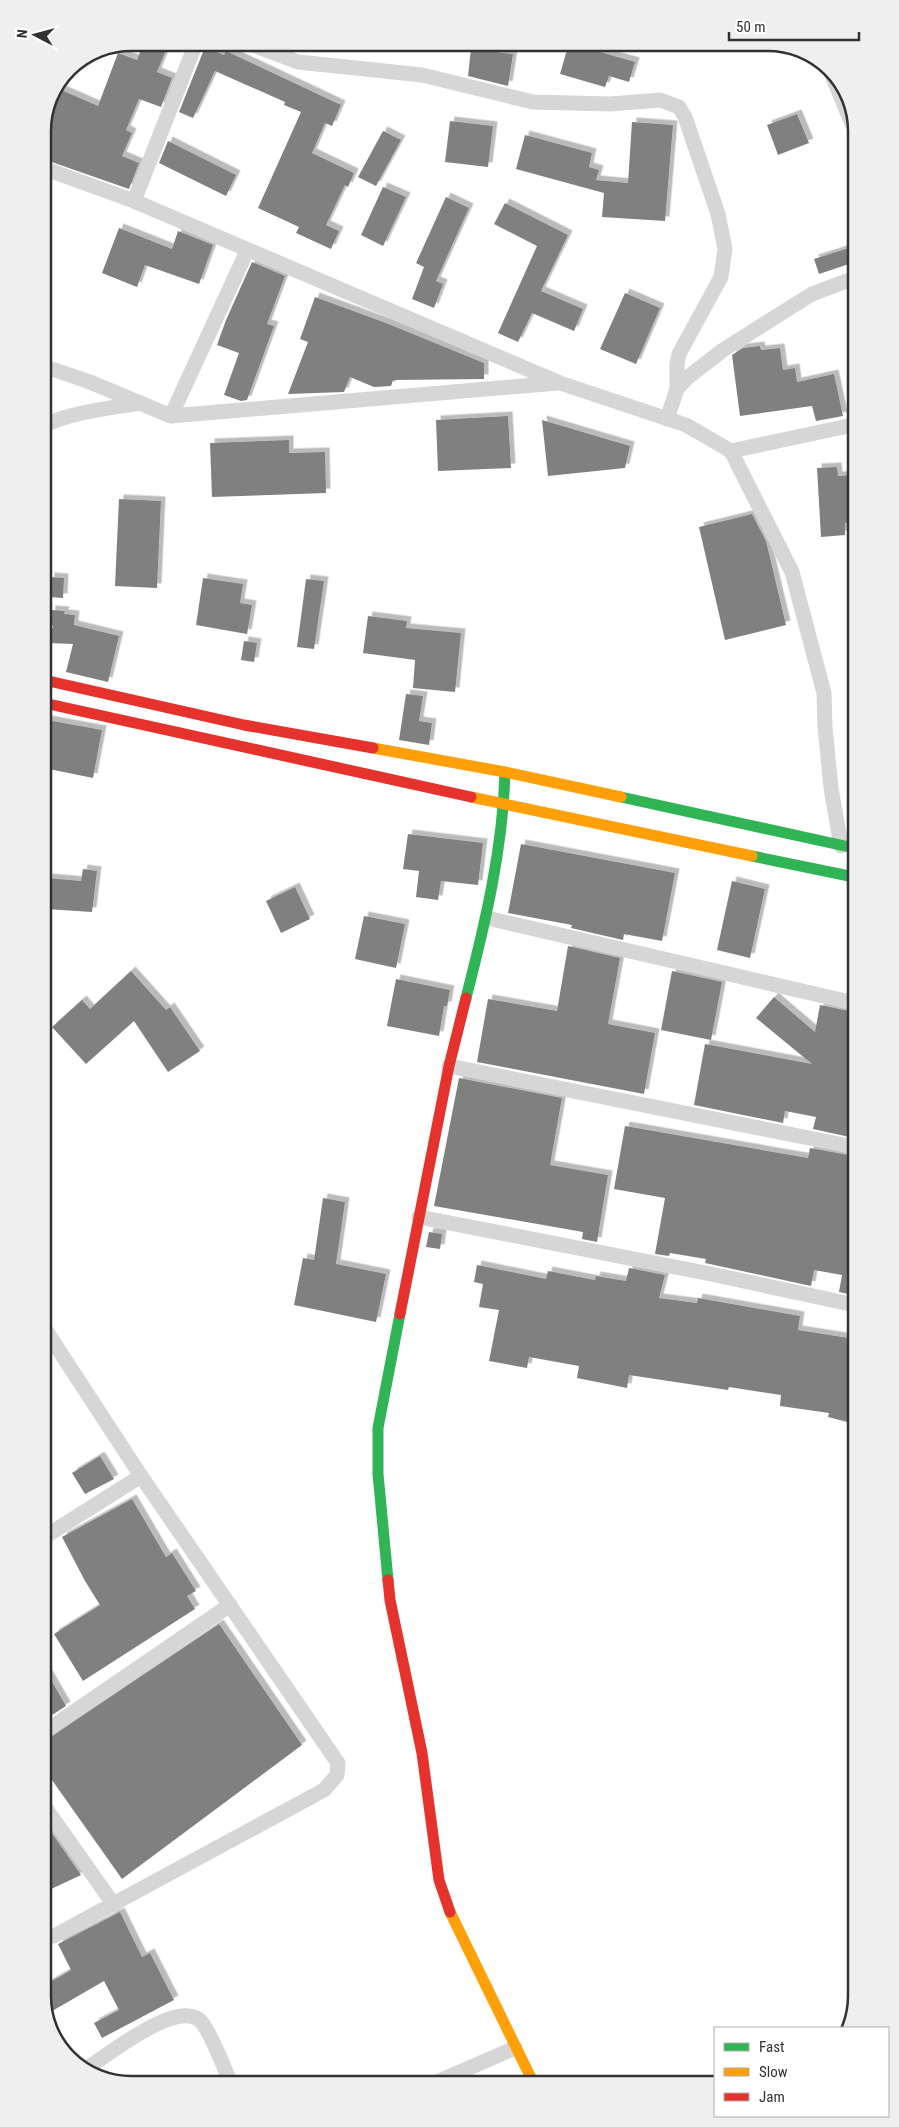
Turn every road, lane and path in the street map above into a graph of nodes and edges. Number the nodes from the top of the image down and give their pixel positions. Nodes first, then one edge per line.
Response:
1 (192, 51) edge
2 (270, 51) edge
3 (51, 171) edge
4 (134, 201) junction
5 (247, 250) junction
6 (848, 280) edge
7 (51, 369) edge
8 (560, 383) junction
9 (678, 389) junction
10 (140, 403) junction
11 (171, 416) junction
12 (667, 419) junction
13 (51, 423) edge
14 (848, 426) edge
15 (731, 452) junction
16 (51, 682) edge
17 (51, 705) edge
18 (244, 725) junction
19 (241, 746) junction
20 (505, 772) junction
21 (504, 804) junction
22 (843, 857) edge
23 (486, 918) junction
24 (848, 1003) edge
25 (449, 1066) junction
26 (848, 1146) edge
27 (420, 1217) junction
28 (848, 1303) edge
29 (51, 1346) edge
30 (141, 1476) junction
31 (51, 1533) edge
32 (230, 1605) junction
33 (51, 1728) edge
34 (51, 1816) edge
35 (114, 1904) junction
36 (54, 1936) dead end
37 (515, 2048) junction
38 (92, 2066) edge
39 (227, 2076) edge
40 (451, 2076) edge
41 (530, 2076) edge

1 - 4 street
2 - 9 street
3 - 4 street
4 - 5 street
5 - 8 street
5 - 11 street
6 - 9 street
7 - 10 street
8 - 11 street
8 - 12 street
9 - 12 street
10 - 11 street
10 - 13 street
12 - 15 street
14 - 15 street
15 - 22 street
16 - 18 main road
17 - 19 main road
18 - 19 main road
18 - 20 main road
19 - 21 main road
20 - 21 main road
20 - 22 main road
21 - 22 main road
21 - 23 main road
23 - 24 street
23 - 25 main road
25 - 26 street
25 - 27 main road
27 - 28 street
27 - 37 main road
29 - 30 street
30 - 31 street
30 - 32 street
32 - 33 street
32 - 35 street
34 - 35 street
35 - 36 street
37 - 40 street
37 - 41 main road
38 - 39 street

